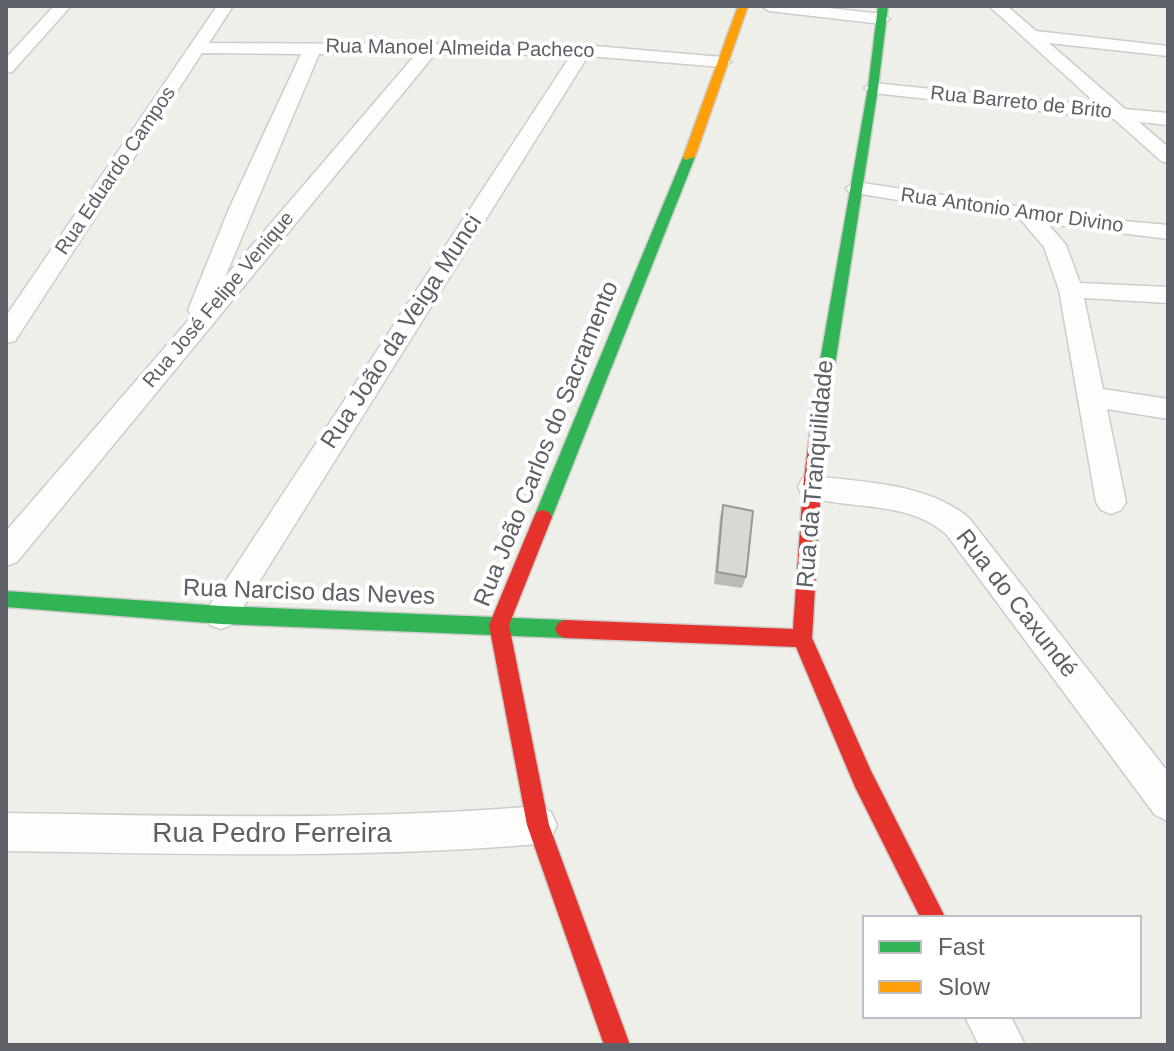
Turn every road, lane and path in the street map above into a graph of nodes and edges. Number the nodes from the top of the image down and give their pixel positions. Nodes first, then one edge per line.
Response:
1 (63, 6) edge
2 (225, 6) edge
3 (743, 6) edge
4 (769, 6) edge
5 (997, 6) edge
6 (882, 13) edge
7 (1031, 36) junction
8 (313, 47) junction
9 (197, 48) junction
10 (431, 48) junction
11 (583, 50) junction
12 (1168, 51) edge
13 (722, 62) junction
14 (6, 68) edge
15 (873, 88) junction
16 (1121, 114) junction
17 (1168, 119) edge
18 (1168, 157) edge
19 (856, 188) junction
20 (1027, 214) junction
21 (1168, 232) edge
22 (1071, 290) junction
23 (1168, 295) edge
24 (193, 330) junction
25 (6, 335) edge
26 (1089, 396) junction
27 (1168, 409) edge
28 (812, 487) junction
29 (1111, 502) dead end
30 (6, 553) edge
31 (6, 599) edge
32 (221, 615) junction
33 (499, 625) junction
34 (802, 638) junction
35 (1168, 802) edge
36 (538, 825) junction
37 (6, 832) edge
38 (932, 915) edge
39 (988, 1019) edge
40 (617, 1045) edge
41 (1003, 1045) edge

1 - 14 street
2 - 9 street, Rua Eduardo Campos
3 - 13 street, Rua João Carlos do Sacramento
4 - 6 street
5 - 7 street
6 - 15 street, Rua da Tranquilidade
7 - 12 street
7 - 16 street
8 - 9 street, Rua Manoel Almeida Pacheco
8 - 10 street, Rua Manoel Almeida Pacheco
8 - 24 street
9 - 25 street, Rua Eduardo Campos
10 - 11 street, Rua Manoel Almeida Pacheco
10 - 24 street, Rua José Felipe Venique
11 - 13 street, Rua Manoel Almeida Pacheco
11 - 32 street, Rua João da Veiga Munci
13 - 33 street, Rua João Carlos do Sacramento
15 - 16 street, Rua Barreto de Brito
15 - 19 street, Rua da Tranquilidade
16 - 17 street, Rua Barreto de Brito
16 - 18 street
19 - 20 street, Rua Antonio Amor Divino
19 - 28 street, Rua da Tranquilidade
20 - 21 street, Rua Antonio Amor Divino
20 - 22 street
22 - 23 street
22 - 26 street
24 - 30 street, Rua José Felipe Venique
26 - 27 street
26 - 29 street
28 - 34 street, Rua da Tranquilidade
28 - 35 street, Rua do Caxundé
31 - 32 street, Rua Narciso das Neves
32 - 33 street, Rua Narciso das Neves
33 - 34 street, Rua Narciso das Neves
33 - 36 street, Rua João Carlos do Sacramento
34 - 38 street, Rua da Tranquilidade
36 - 37 street, Rua Pedro Ferreira
36 - 40 street, Rua João Carlos do Sacramento
39 - 41 street

